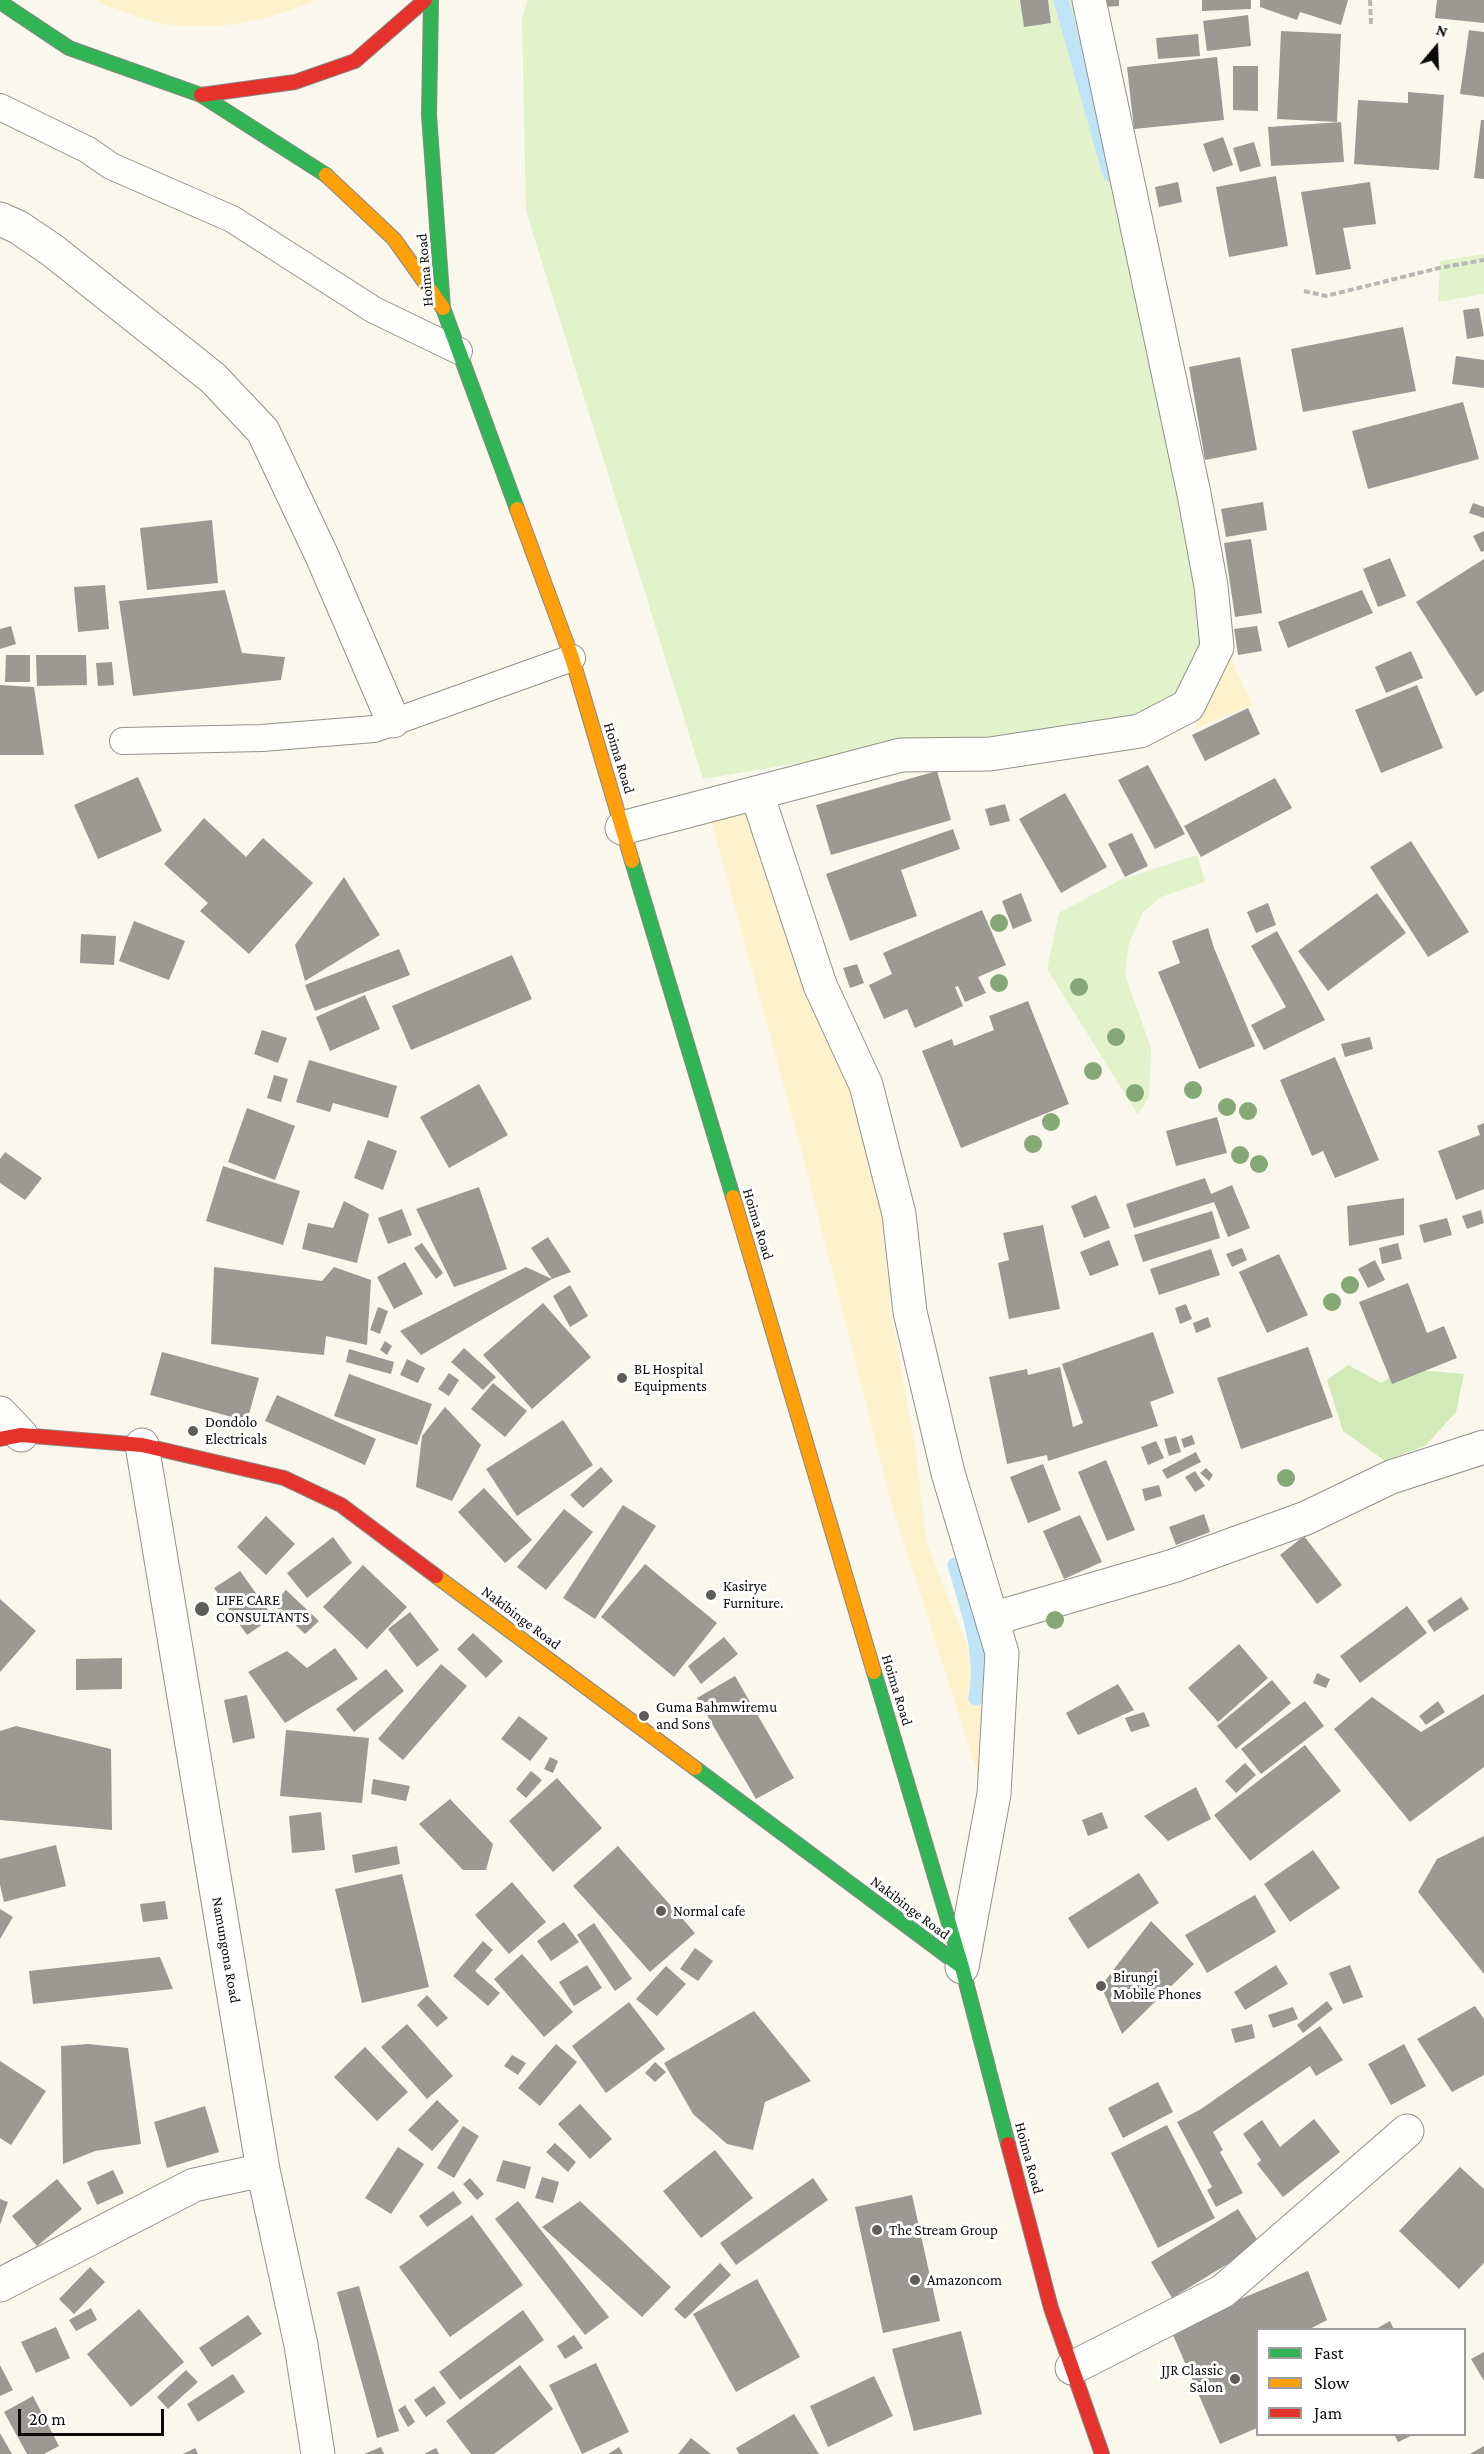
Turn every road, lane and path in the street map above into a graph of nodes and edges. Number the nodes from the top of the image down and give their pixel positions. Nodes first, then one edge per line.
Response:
1 (425, 0) edge
2 (431, 0) edge
3 (1089, 0) edge
4 (1370, 0) edge
5 (0, 2) edge
6 (1371, 25) dead end
7 (201, 95) junction
8 (0, 107) edge
9 (0, 219) edge
10 (1484, 260) edge
11 (1304, 291) dead end
12 (443, 308) junction
13 (459, 351) junction
14 (572, 658) junction
15 (393, 721) junction
16 (123, 741) dead end
17 (758, 794) junction
18 (622, 828) junction
19 (7, 1429) edge
20 (142, 1445) junction
21 (1484, 1447) edge
22 (992, 1619) junction
23 (962, 1967) junction
24 (1407, 2131) dead end
25 (263, 2170) junction
26 (0, 2285) edge
27 (1072, 2368) junction
28 (318, 2454) edge
29 (1102, 2454) edge

1 - 7 main road
2 - 12 main road, Hoima Road
3 - 17 street
4 - 6 path
5 - 7 main road
7 - 12 main road
8 - 13 lane
9 - 15 street
10 - 11 path
12 - 13 main road, Hoima Road
13 - 14 main road, Hoima Road
14 - 15 lane
14 - 18 main road, Hoima Road
15 - 16 lane
17 - 18 street
17 - 22 street
18 - 23 main road, Hoima Road
19 - 20 main road, Nakibinge Road
20 - 23 main road, Nakibinge Road
20 - 25 street, Namungona Road
21 - 22 street
22 - 23 street
23 - 27 main road, Hoima Road
24 - 27 street
25 - 26 street
25 - 28 street, Namungona Road
27 - 29 main road, Hoima Road

